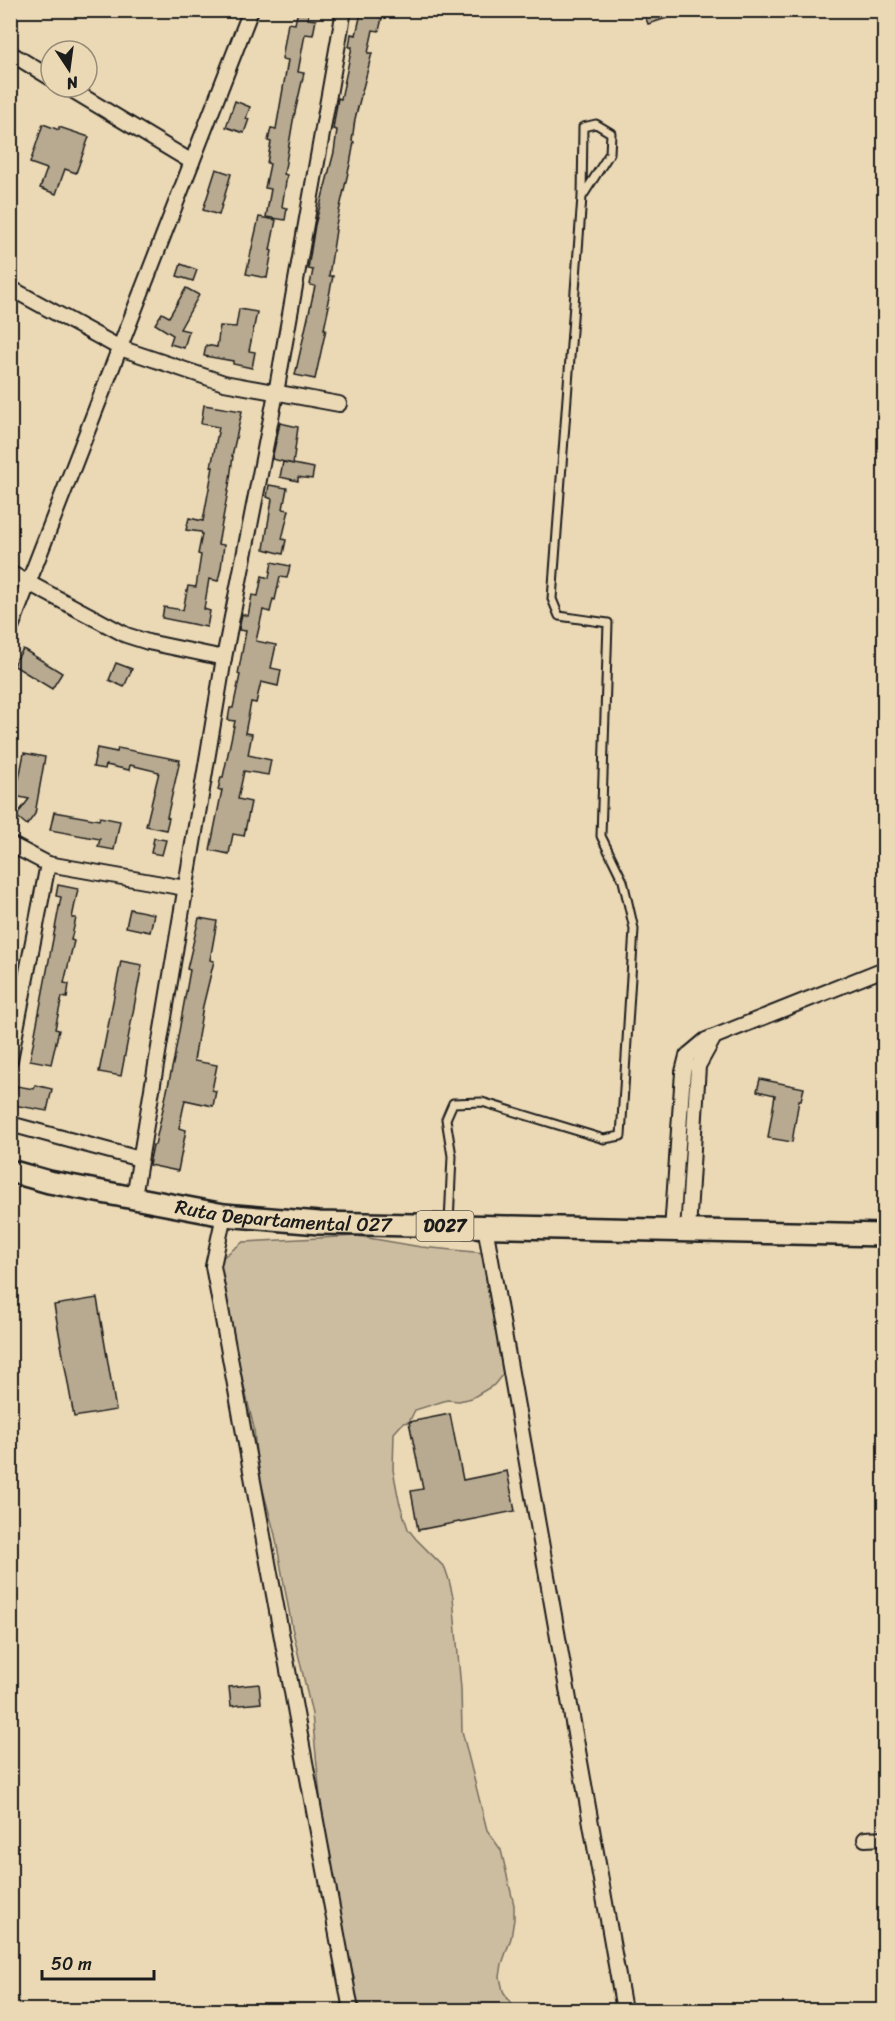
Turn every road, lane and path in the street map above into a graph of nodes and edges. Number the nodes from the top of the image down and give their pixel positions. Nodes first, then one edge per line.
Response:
1 (251, 10) edge
2 (344, 10) edge
3 (10, 53) edge
4 (39, 71) edge
5 (86, 99) edge
6 (192, 162) junction
7 (582, 197) junction
8 (10, 288) edge
9 (120, 348) junction
10 (276, 393) junction
11 (339, 404) dead end
12 (10, 573) edge
13 (28, 584) junction
14 (10, 630) edge
15 (224, 658) junction
16 (10, 844) edge
17 (48, 864) junction
18 (185, 888) junction
19 (885, 969) edge
20 (10, 1060) edge
21 (10, 1124) edge
22 (140, 1158) junction
23 (10, 1171) edge
24 (134, 1197) junction
25 (224, 1215) junction
26 (449, 1226) junction
27 (485, 1226) junction
28 (680, 1231) junction
29 (885, 1235) edge
30 (885, 1838) edge
31 (865, 1839) dead end
32 (351, 2010) edge
33 (624, 2010) edge

1 - 6 street
2 - 10 street
3 - 4 street
5 - 6 street
6 - 9 street
7 - 7 lane
7 - 26 lane
8 - 9 street
9 - 10 street
9 - 13 street
10 - 11 street
10 - 15 street
12 - 13 street
13 - 14 street
13 - 15 street
15 - 18 street
16 - 17 street
17 - 18 street
17 - 20 street
18 - 22 street
19 - 28 street
21 - 22 street
22 - 24 street
23 - 24 main road, Ruta Departamental 027 / D027
24 - 25 main road, Ruta Departamental 027 / D027
25 - 26 main road, Ruta Departamental 027 / D027
25 - 32 street
26 - 27 main road, Ruta Departamental 027 / D027
27 - 28 main road, Ruta Departamental 027 / D027
27 - 33 street
28 - 29 main road, Ruta Departamental 027 / D027
30 - 31 street

